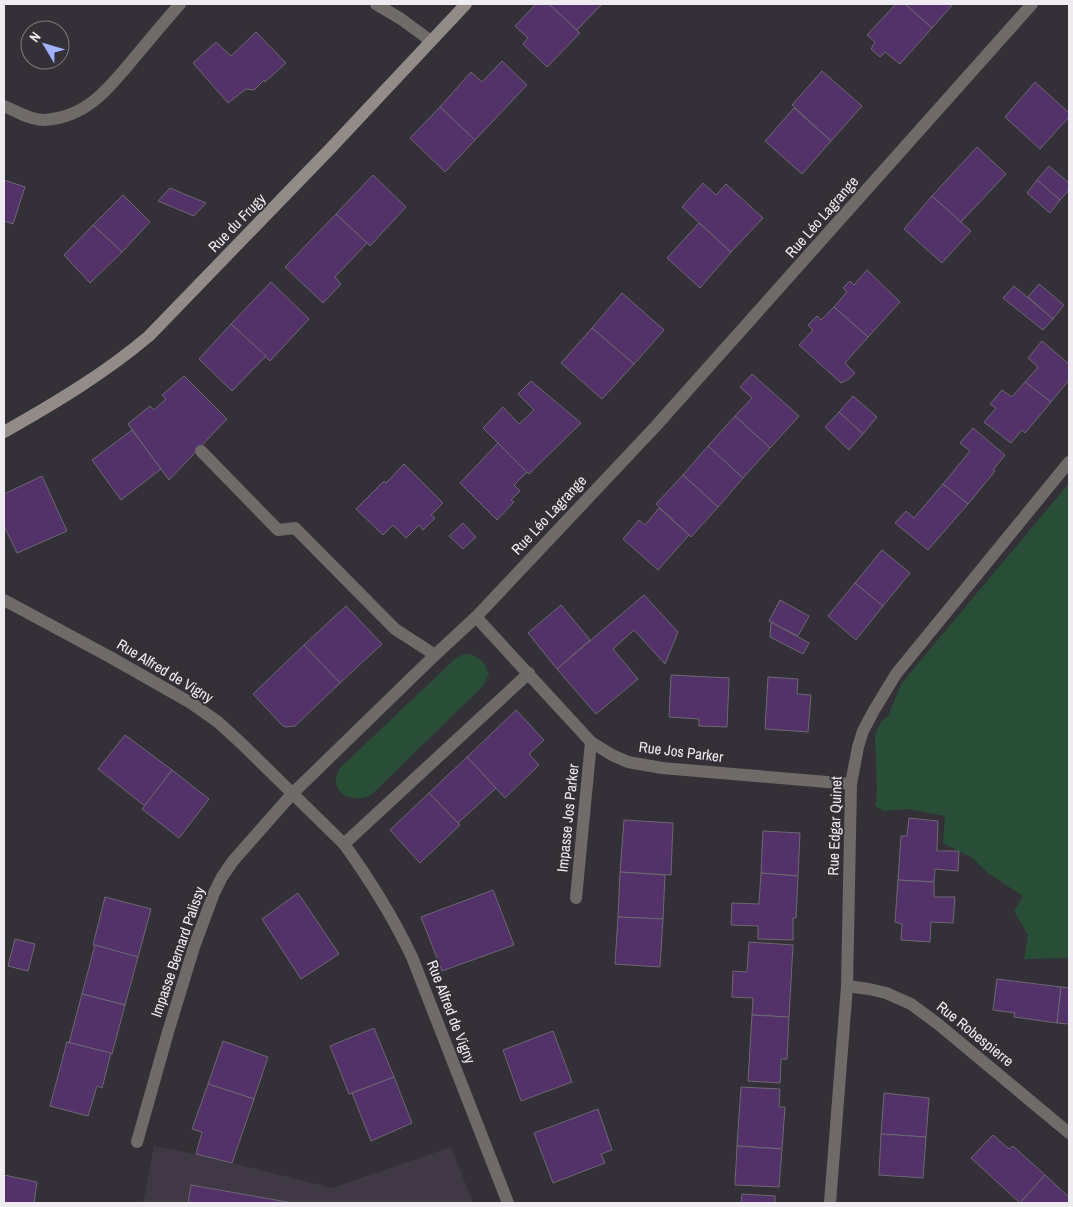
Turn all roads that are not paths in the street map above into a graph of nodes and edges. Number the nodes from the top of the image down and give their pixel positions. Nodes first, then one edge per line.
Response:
1 (180, 4) edge
2 (376, 4) edge
3 (466, 4) edge
4 (1032, 4) edge
5 (431, 40) junction
6 (4, 106) edge
7 (4, 432) edge
8 (201, 451) dead end
9 (1069, 462) edge
10 (4, 600) edge
11 (476, 617) junction
12 (435, 655) junction
13 (529, 673) junction
14 (591, 742) junction
15 (852, 784) junction
16 (292, 794) junction
17 (344, 844) junction
18 (576, 898) dead end
19 (847, 986) junction
20 (1069, 1132) edge
21 (137, 1142) dead end
22 (508, 1203) edge
23 (830, 1203) edge

1 - 6 street
2 - 5 street
3 - 5 main road, Rue du Frugy
4 - 11 street, Rue Léo Lagrange
5 - 7 main road, Rue du Frugy
8 - 12 street
9 - 15 street, Rue Edgar Quinet
10 - 16 street, Rue Alfred de Vigny
11 - 12 street, Rue Léo Lagrange
11 - 13 street, Rue Jos Parker
12 - 16 street, Rue Léo Lagrange
13 - 14 street, Rue Jos Parker
13 - 17 street
14 - 15 street, Rue Jos Parker
14 - 18 street, Impasse Jos Parker
15 - 19 street, Rue Edgar Quinet
16 - 17 street
16 - 21 street, Impasse Bernard Palissy
17 - 22 street, Rue Alfred de Vigny
19 - 20 street, Rue Robespierre
19 - 23 street, Rue Edgar Quinet

